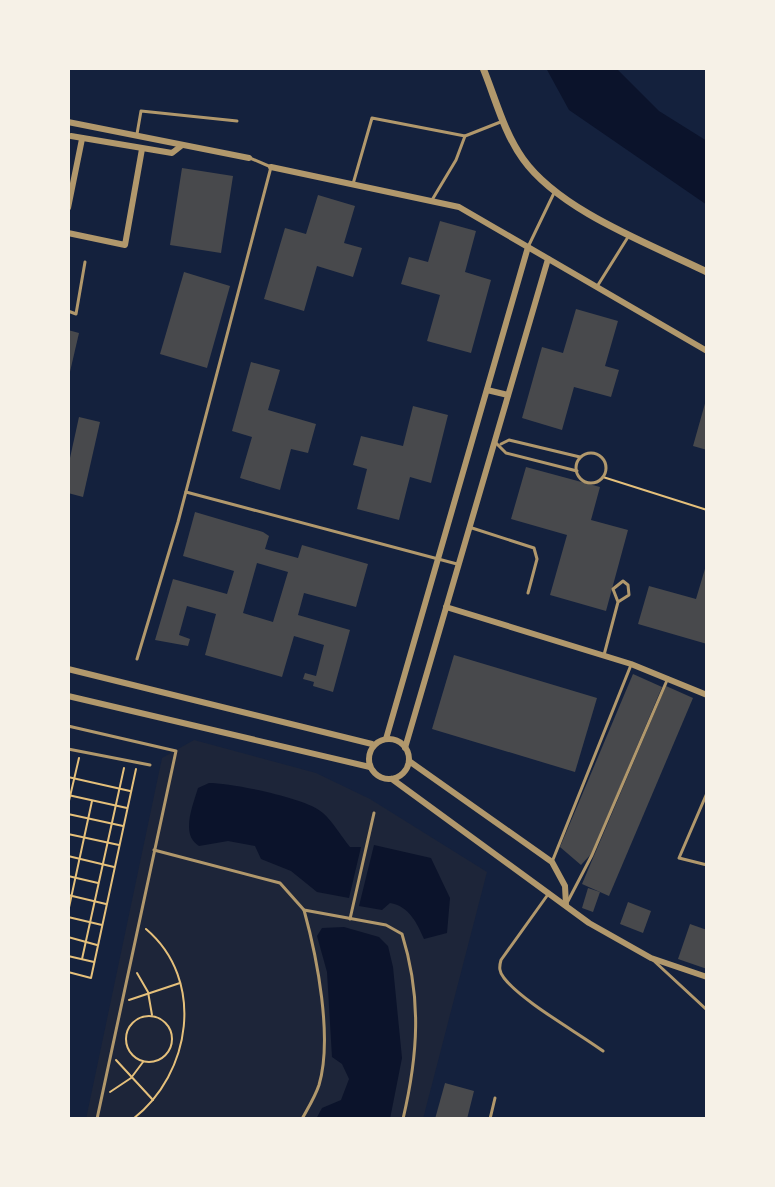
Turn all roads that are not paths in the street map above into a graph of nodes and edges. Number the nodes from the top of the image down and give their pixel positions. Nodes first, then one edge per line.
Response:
1 (483, 68) edge
2 (504, 120) junction
3 (237, 121) dead end
4 (71, 123) edge
5 (71, 136) joint
6 (465, 136) junction
7 (136, 138) junction
8 (82, 139) junction
9 (181, 146) junction
10 (142, 149) junction
11 (249, 158) joint
12 (271, 167) junction
13 (353, 184) junction
14 (555, 190) junction
15 (432, 201) junction
16 (68, 208) edge
17 (68, 233) edge
18 (630, 233) junction
19 (528, 247) junction
20 (548, 259) junction
21 (85, 262) dead end
22 (707, 272) edge
23 (597, 287) junction
24 (68, 311) edge
25 (707, 351) edge
26 (487, 390) junction
27 (508, 395) junction
28 (498, 443) junction
29 (580, 457) junction
30 (577, 471) junction
31 (186, 492) junction
32 (470, 527) junction
33 (438, 558) junction
34 (459, 564) junction
35 (528, 593) dead end
36 (618, 602) junction
37 (446, 607) junction
38 (604, 655) junction
39 (137, 659) dead end
40 (631, 664) junction
41 (68, 669) edge
42 (668, 678) junction
43 (707, 695) edge
44 (68, 696) edge
45 (68, 726) edge
46 (386, 739) junction
47 (372, 744) junction
48 (405, 748) junction
49 (68, 749) edge
50 (409, 761) junction
51 (150, 765) dead end
52 (370, 767) junction
53 (392, 779) junction
54 (707, 793) edge
55 (374, 813) dead end
56 (154, 850) junction
57 (552, 862) junction
58 (707, 865) edge
59 (549, 893) junction
60 (566, 905) junction
61 (304, 910) junction
62 (350, 919) junction
63 (651, 958) junction
64 (707, 977) edge
65 (707, 1010) edge
66 (603, 1051) dead end
67 (495, 1098) dead end
68 (97, 1119) edge
69 (302, 1119) edge
70 (403, 1119) edge
71 (490, 1119) edge

1 - 2 street
2 - 6 lane
2 - 14 street
3 - 7 lane
4 - 5 lane
4 - 7 street
5 - 8 street
6 - 13 lane
6 - 15 lane
7 - 9 street
8 - 10 street
8 - 16 street
9 - 10 street
9 - 11 street
10 - 17 street
11 - 12 lane
12 - 13 street
12 - 31 lane
13 - 15 street
14 - 18 street
14 - 19 lane
15 - 19 street
18 - 22 street
18 - 23 lane
19 - 20 street
19 - 26 street
20 - 23 street
20 - 27 street
21 - 24 lane
23 - 25 street
26 - 27 street
26 - 33 street
27 - 28 street
28 - 29 lane
28 - 30 lane
28 - 32 street
29 - 30 lane
29 - 30 lane
31 - 33 lane
31 - 39 lane
32 - 34 street
32 - 35 lane
33 - 34 lane
33 - 46 street
34 - 37 street
36 - 36 lane
36 - 38 lane
37 - 38 street
37 - 48 street
38 - 40 street
40 - 42 street
40 - 57 lane
41 - 47 street
42 - 43 street
42 - 60 lane
44 - 52 street
45 - 56 lane
46 - 47 street
46 - 48 street
47 - 52 street
48 - 50 street
49 - 51 lane
50 - 53 street
50 - 57 street
52 - 53 street
53 - 59 street
54 - 58 lane
55 - 62 lane
56 - 61 lane
56 - 68 lane
57 - 60 street
59 - 60 street
59 - 66 lane
60 - 63 street
61 - 62 lane
61 - 69 lane
62 - 70 lane
63 - 64 street
63 - 65 lane
67 - 71 lane

